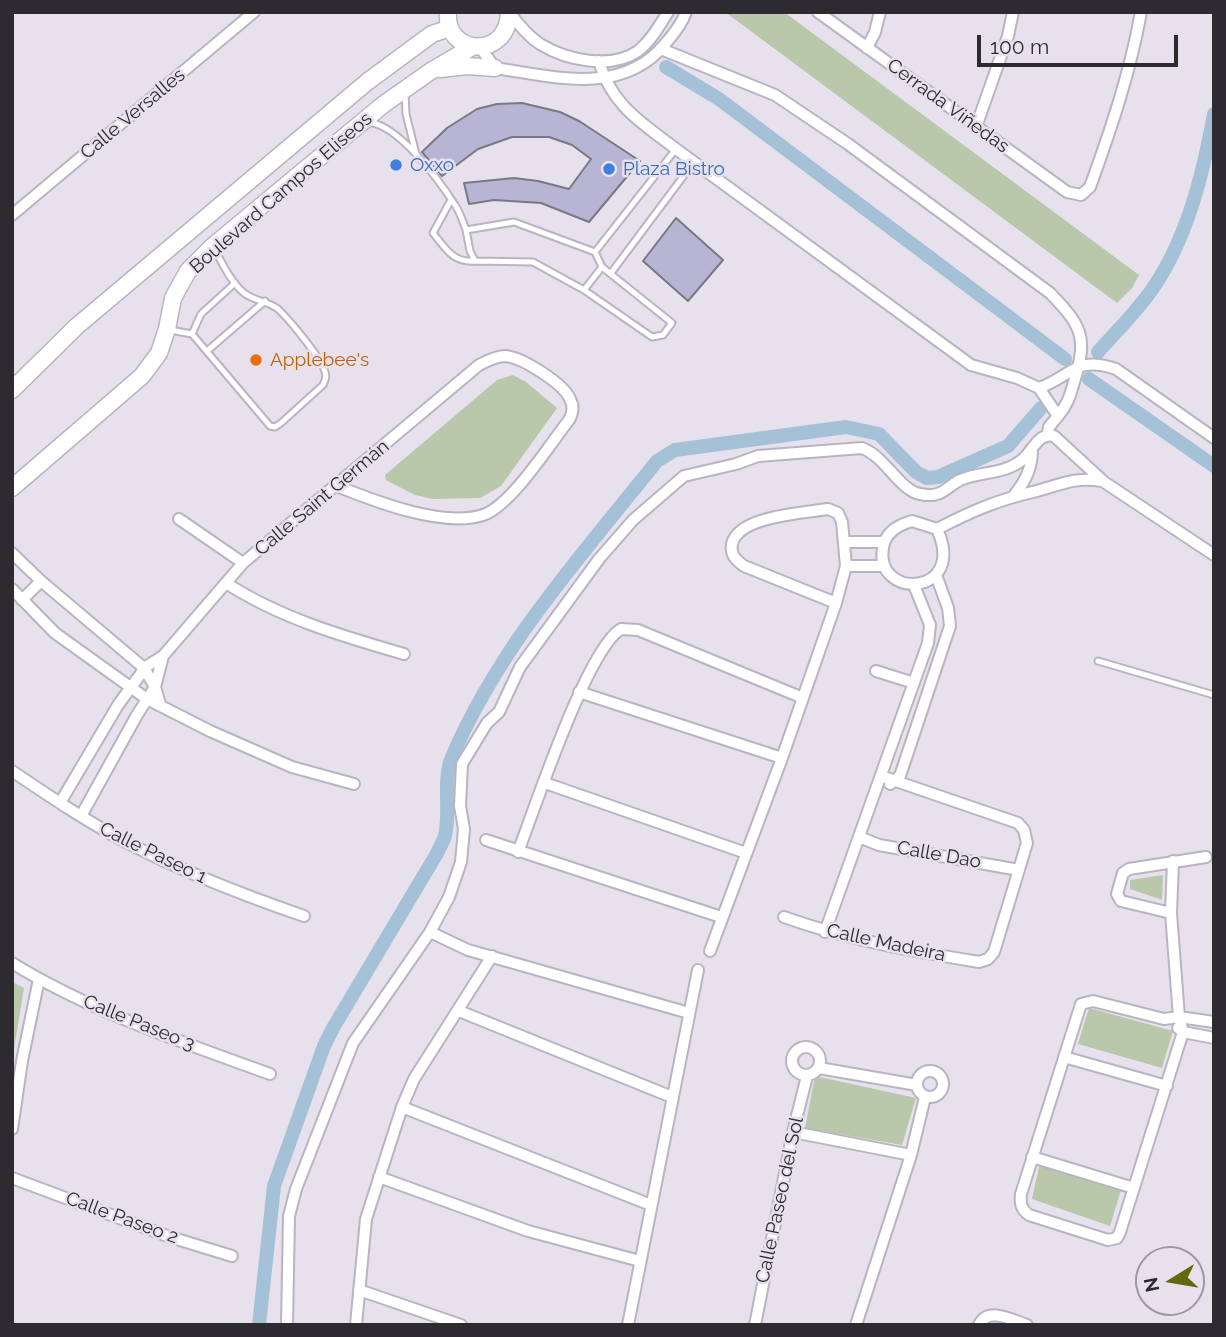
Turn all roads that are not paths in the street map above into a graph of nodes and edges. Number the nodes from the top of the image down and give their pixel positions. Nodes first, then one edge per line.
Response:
1 (254, 12) edge
2 (668, 12) edge
3 (818, 12) edge
4 (880, 12) edge
5 (1013, 12) edge
6 (1140, 12) edge
7 (509, 13) edge
8 (682, 14) edge
9 (449, 20) edge
10 (476, 47) junction
11 (867, 48) junction
12 (661, 49) junction
13 (599, 61) junction
14 (495, 68) junction
15 (431, 71) junction
16 (604, 78) junction
17 (405, 88) junction
18 (363, 122) junction
19 (976, 127) junction
20 (676, 149) junction
21 (416, 154) junction
22 (694, 162) junction
23 (451, 200) junction
24 (12, 215) edge
25 (466, 230) junction
26 (214, 246) junction
27 (595, 253) junction
28 (475, 261) junction
29 (602, 267) junction
30 (611, 273) junction
31 (235, 283) junction
32 (584, 290) junction
33 (265, 302) junction
34 (167, 329) junction
35 (192, 334) junction
36 (206, 351) junction
37 (1080, 365) junction
38 (1039, 388) junction
39 (12, 390) edge
40 (1058, 416) junction
41 (1048, 434) junction
42 (1214, 438) edge
43 (1032, 449) junction
44 (1104, 482) junction
45 (337, 486) junction
46 (12, 488) edge
47 (1014, 494) junction
48 (179, 519) dead end
49 (937, 529) junction
50 (845, 542) junction
51 (884, 542) junction
52 (1214, 555) edge
53 (15, 560) edge
54 (243, 564) junction
55 (845, 566) junction
56 (884, 566) junction
57 (936, 575) junction
58 (41, 581) junction
59 (226, 583) junction
60 (914, 585) junction
61 (12, 589) edge
62 (22, 600) junction
63 (836, 603) junction
64 (404, 654) dead end
65 (163, 656) junction
66 (1098, 661) dead end
67 (144, 668) junction
68 (876, 671) dead end
69 (914, 683) junction
70 (130, 687) junction
71 (155, 687) junction
72 (579, 692) junction
73 (1214, 695) edge
74 (803, 698) junction
75 (147, 699) junction
76 (160, 704) junction
77 (782, 758) junction
78 (12, 771) edge
79 (881, 776) junction
80 (894, 782) junction
81 (545, 783) junction
82 (354, 785) dead end
83 (876, 792) junction
84 (60, 803) junction
85 (81, 816) junction
86 (859, 837) junction
87 (486, 840) dead end
88 (518, 852) junction
89 (746, 853) junction
90 (1206, 857) dead end
91 (1173, 861) junction
92 (1019, 870) junction
93 (1171, 914) junction
94 (304, 916) dead end
95 (721, 917) junction
96 (784, 917) dead end
97 (430, 932) junction
98 (825, 932) junction
99 (710, 951) dead end
100 (492, 956) junction
101 (12, 963) edge
102 (698, 970) dead end
103 (39, 979) junction
104 (459, 1010) junction
105 (689, 1013) junction
106 (1179, 1017) junction
107 (1164, 1019) junction
108 (1214, 1022) edge
109 (1183, 1032) junction
110 (1214, 1038) edge
111 (1064, 1057) junction
112 (819, 1068) junction
113 (270, 1074) dead end
114 (807, 1076) junction
115 (917, 1085) junction
116 (1167, 1086) junction
117 (672, 1097) junction
118 (925, 1097) junction
119 (402, 1107) junction
120 (12, 1129) edge
121 (793, 1132) junction
122 (911, 1155) junction
123 (1032, 1157) junction
124 (379, 1177) junction
125 (12, 1178) edge
126 (1134, 1188) junction
127 (651, 1205) junction
128 (232, 1255) dead end
129 (640, 1261) junction
130 (359, 1290) junction
131 (287, 1325) edge
132 (356, 1325) edge
133 (461, 1325) edge
134 (628, 1325) edge
135 (755, 1325) edge
136 (856, 1325) edge
137 (979, 1325) edge
138 (1027, 1325) edge

1 - 24 street, Calle Versalles
2 - 13 street
3 - 11 street, Cerrada Viñedas
4 - 11 street
5 - 19 street
6 - 19 street, Cerrada Viñedas
7 - 10 main road, Boulevard Campos Eliseos
7 - 13 street
8 - 12 street
9 - 10 main road
9 - 39 main road, Boulevard Campos Eliseos
10 - 14 street
10 - 15 main road, Boulevard Campos Eliseos
11 - 19 street, Cerrada Viñedas
12 - 16 street
12 - 37 street
13 - 16 street
14 - 15 main road
14 - 16 street
15 - 17 main road, Boulevard Campos Eliseos
16 - 20 street
17 - 18 main road, Boulevard Campos Eliseos
17 - 21 lane
18 - 21 lane
18 - 26 main road, Boulevard Campos Eliseos
20 - 22 street
20 - 27 lane
21 - 23 lane
22 - 30 lane
22 - 38 street
23 - 25 lane
23 - 28 lane
25 - 27 lane
25 - 28 lane
26 - 31 lane
26 - 34 main road, Boulevard Campos Eliseos
27 - 29 lane
28 - 32 lane
29 - 30 lane
29 - 32 lane
30 - 32 lane
31 - 33 lane
31 - 35 lane
33 - 36 lane
33 - 36 lane
34 - 35 lane
34 - 46 main road, Boulevard Campos Eliseos
35 - 36 lane
37 - 38 street
37 - 40 street
37 - 42 street
38 - 40 street
40 - 41 street
41 - 43 street
41 - 44 street
43 - 47 street
43 - 97 street
44 - 47 street
44 - 52 street
45 - 45 street, Calle Saint Germán
45 - 54 street, Calle Saint Germán
47 - 49 street
48 - 54 street
49 - 51 street
49 - 57 street
50 - 51 street
50 - 55 street
50 - 63 street
51 - 56 street
53 - 58 street
54 - 59 street, Calle Saint Germán
55 - 56 street
55 - 63 street
56 - 60 street
57 - 60 street
57 - 80 street
58 - 62 street
58 - 67 street
59 - 64 street
59 - 65 street, Calle Saint Germán
60 - 69 street
61 - 62 street
62 - 70 street
63 - 74 street
65 - 67 street, Calle Saint Germán
65 - 71 street, Calle Saint Germán
66 - 73 lane
67 - 70 street, Calle Saint Germán
67 - 71 street
68 - 69 street
69 - 79 street
70 - 75 street
70 - 84 street, Calle Saint Germán
71 - 75 street, Calle Saint Germán
71 - 76 street
72 - 74 street
72 - 77 street
72 - 81 street
74 - 77 street
75 - 76 street
75 - 85 street, Calle Saint Germán
76 - 82 street
77 - 89 street
78 - 84 street, Calle Paseo 1
79 - 80 street
79 - 83 street
80 - 83 street
80 - 92 street
81 - 88 street
81 - 89 street
83 - 86 street
84 - 85 street, Calle Paseo 1
85 - 94 street, Calle Paseo 1
86 - 92 street, Calle Dao
86 - 98 street
87 - 88 street
88 - 95 street
89 - 95 street
90 - 91 street
91 - 93 street
91 - 93 street
92 - 98 street, Calle Madeira
93 - 106 street
95 - 99 street
96 - 98 street, Calle Madeira
97 - 100 street
97 - 131 street
100 - 104 street
100 - 105 street
101 - 103 street, Calle Paseo 3
102 - 105 street
103 - 113 street, Calle Paseo 3
103 - 120 street
104 - 117 street
104 - 119 street
105 - 117 street
106 - 107 street
106 - 108 street
106 - 109 street
107 - 109 street
107 - 111 street
109 - 110 street
109 - 116 street
111 - 116 street
111 - 123 street
112 - 114 street
112 - 114 street
112 - 115 street
114 - 121 street, Calle Paseo del Sol
115 - 118 street
115 - 118 street
116 - 126 street
117 - 127 street
118 - 122 street
119 - 124 street
119 - 127 street
121 - 122 street
121 - 135 street, Calle Paseo del Sol
122 - 136 street
123 - 126 street
123 - 126 street
124 - 129 street
124 - 130 street
125 - 128 street, Calle Paseo 2
127 - 129 street
129 - 134 street
130 - 132 street
130 - 133 street
137 - 138 street

